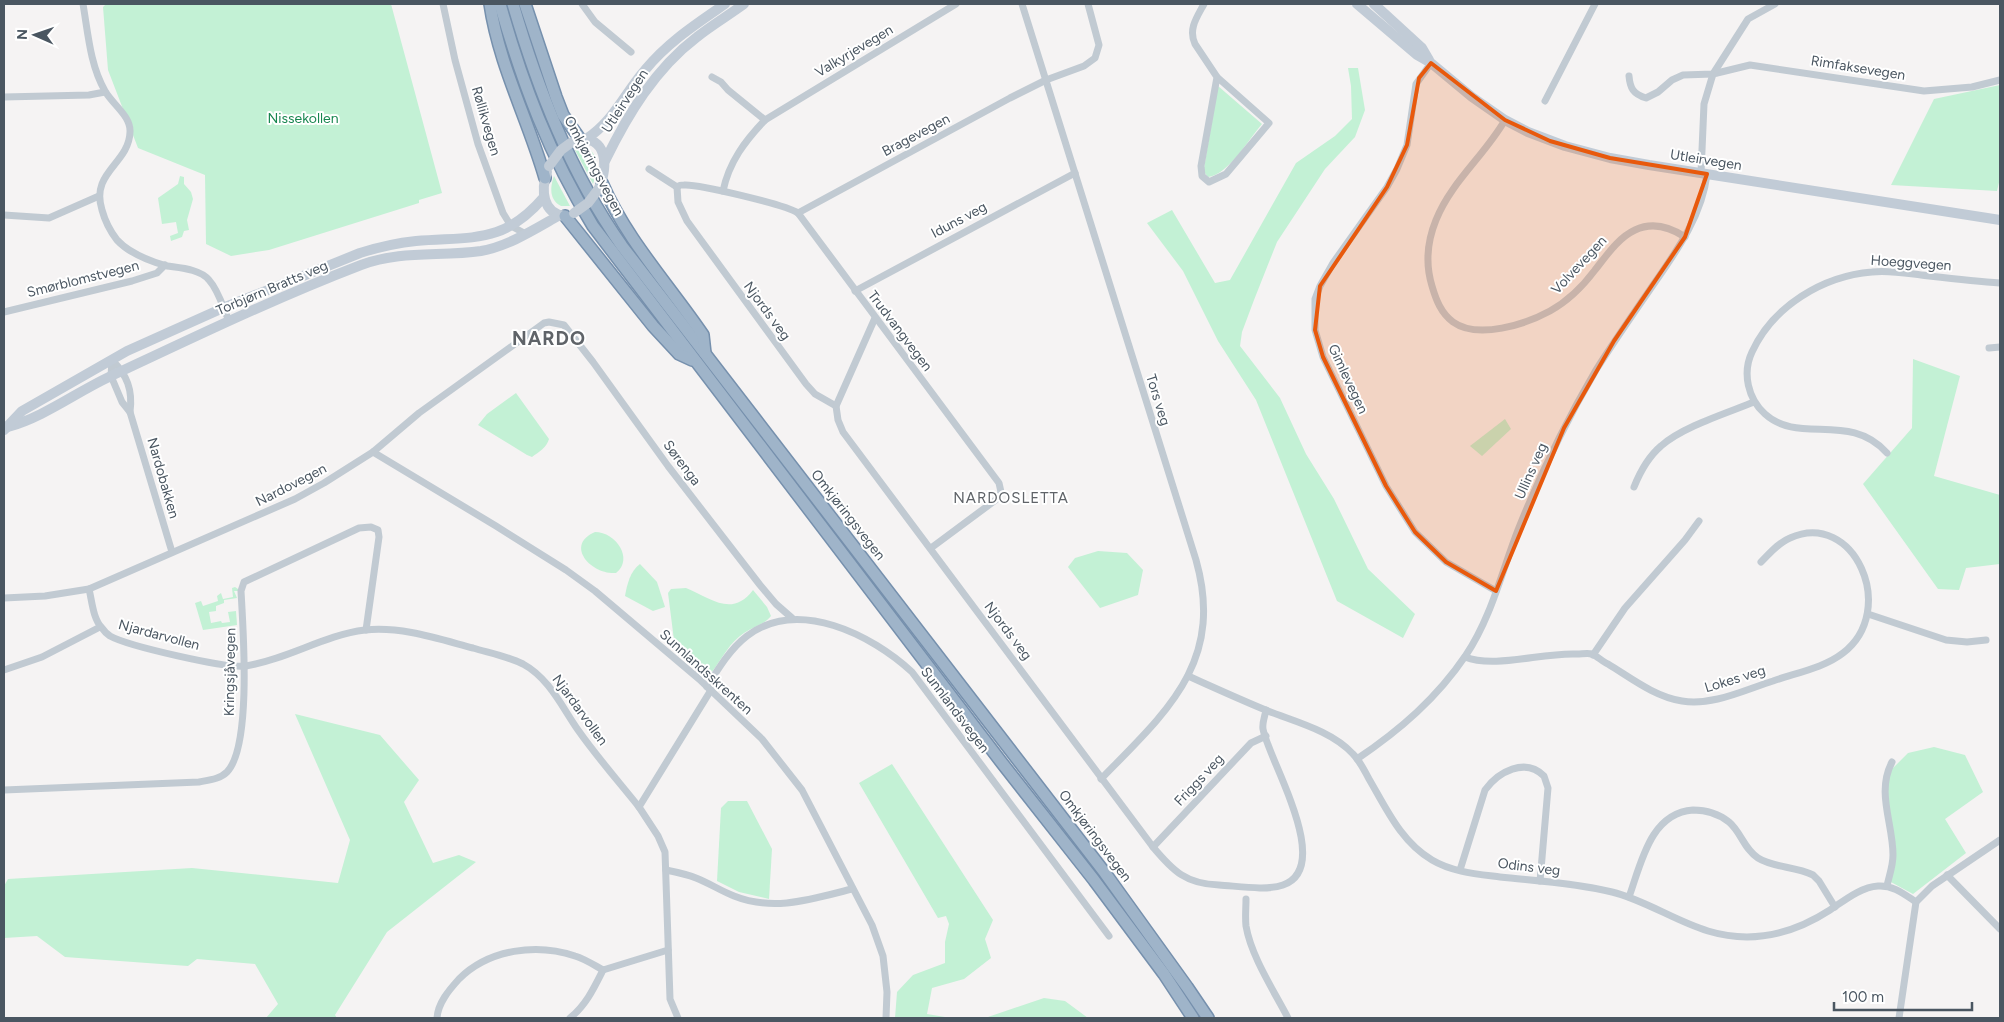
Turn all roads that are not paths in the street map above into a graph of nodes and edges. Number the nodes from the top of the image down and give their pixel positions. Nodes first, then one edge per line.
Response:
1 (84, 4) edge
2 (443, 4) edge
3 (490, 4) edge
4 (500, 4) edge
5 (513, 4) edge
6 (525, 4) edge
7 (582, 4) edge
8 (725, 4) edge
9 (744, 4) edge
10 (956, 4) edge
11 (1022, 4) edge
12 (1088, 4) edge
13 (1204, 4) edge
14 (1357, 4) edge
15 (1374, 4) edge
16 (1596, 4) edge
17 (1775, 4) edge
18 (631, 52) dead end
19 (1431, 63) junction
20 (1713, 74) junction
21 (1629, 76) dead end
22 (712, 77) dead end
23 (1217, 77) junction
24 (1046, 80) junction
25 (2000, 80) edge
26 (105, 92) junction
27 (4, 98) edge
28 (1545, 102) dead end
29 (765, 120) junction
30 (1505, 120) junction
31 (579, 140) junction
32 (605, 161) junction
33 (649, 169) dead end
34 (1075, 173) junction
35 (1704, 174) junction
36 (545, 178) junction
37 (599, 187) junction
38 (677, 187) junction
39 (723, 192) junction
40 (99, 196) junction
41 (544, 197) junction
42 (798, 213) junction
43 (566, 214) junction
44 (4, 215) edge
45 (2000, 220) edge
46 (511, 226) junction
47 (526, 234) junction
48 (1685, 237) junction
49 (165, 265) junction
50 (2000, 284) edge
51 (855, 291) junction
52 (223, 308) junction
53 (4, 312) edge
54 (875, 318) junction
55 (229, 321) junction
56 (555, 322) joint
57 (2000, 347) edge
58 (1989, 348) dead end
59 (704, 353) junction
60 (112, 360) junction
61 (694, 362) junction
62 (123, 371) junction
63 (111, 376) junction
64 (1754, 402) junction
65 (836, 406) junction
66 (130, 412) junction
67 (5, 428) edge
68 (373, 452) junction
69 (1887, 453) dead end
70 (1634, 487) dead end
71 (1699, 521) dead end
72 (930, 548) junction
73 (172, 552) junction
74 (1761, 562) dead end
75 (89, 589) junction
76 (1496, 591) junction
77 (4, 598) edge
78 (1868, 614) junction
79 (792, 618) junction
80 (100, 627) junction
81 (366, 630) junction
82 (1986, 640) dead end
83 (1593, 654) junction
84 (1465, 657) junction
85 (244, 666) junction
86 (4, 670) edge
87 (1188, 676) junction
88 (709, 688) junction
89 (1266, 710) junction
90 (1266, 736) junction
91 (1357, 759) junction
92 (1892, 762) dead end
93 (1101, 779) junction
94 (4, 790) edge
95 (639, 808) junction
96 (2000, 840) edge
97 (1153, 847) junction
98 (666, 870) junction
99 (1460, 870) junction
100 (1947, 875) junction
101 (1540, 881) junction
102 (1886, 886) junction
103 (852, 889) junction
104 (1629, 897) junction
105 (1246, 899) dead end
106 (1916, 902) junction
107 (1835, 907) junction
108 (2000, 929) edge
109 (1109, 936) dead end
110 (668, 950) junction
111 (603, 970) junction
112 (437, 1018) edge
113 (570, 1018) edge
114 (678, 1018) edge
115 (886, 1018) edge
116 (1194, 1018) edge
117 (1208, 1018) edge
118 (1288, 1018) edge
119 (1899, 1018) edge

1 - 26 street
2 - 46 street, Røllikvegen
3 - 36 highway
4 - 61 highway, Omkjøringsvegen
5 - 59 highway, Omkjøringsvegen
6 - 31 highway
7 - 18 street
8 - 31 main road, Utleirvegen
9 - 32 main road, Utleirvegen
10 - 29 street, Valkyrjevegen
11 - 24 street, Tors veg
12 - 24 street, Bragevegen
13 - 23 street
14 - 19 main road, Utleirvegen
15 - 19 main road, Utleirvegen
16 - 28 street
17 - 20 street, Ullins veg
19 - 30 main road, Utleirvegen
19 - 76 street, Gimlevegen
20 - 21 street
20 - 25 street, Rimfaksevegen
20 - 35 street, Ullins veg
22 - 29 street
23 - 23 street
24 - 34 street, Tors veg
24 - 42 street, Bragevegen
26 - 27 street
26 - 40 street
29 - 39 street, Valkyrjevegen
30 - 35 main road, Utleirvegen
30 - 48 street, Volvevegen
31 - 32 main road
31 - 36 main road, bridge
32 - 37 main road
33 - 38 street
34 - 51 street, Iduns veg
34 - 87 street, Tors veg
35 - 45 main road, Utleirvegen
35 - 48 street, Ullins veg
36 - 41 main road
37 - 43 main road, bridge
37 - 59 highway
38 - 39 street
38 - 65 street, Njords veg
39 - 42 street
40 - 44 street
40 - 49 street
41 - 43 main road
41 - 46 main road, Torbjørn Bratts veg
42 - 51 street, Trudvangvegen
43 - 47 main road, Torbjørn Bratts veg
43 - 61 highway
46 - 47 street
46 - 52 main road, Torbjørn Bratts veg
47 - 55 main road, Torbjørn Bratts veg
48 - 76 street, Ullins veg
49 - 52 street
49 - 53 street, Smørblomstvegen
50 - 64 street, Hoeggvegen
51 - 54 street, Trudvangvegen
52 - 55 street
52 - 60 main road, Torbjørn Bratts veg
54 - 65 street
54 - 72 street, Trudvangvegen
55 - 62 main road, Torbjørn Bratts veg
56 - 68 street, Nardovegen
56 - 79 street, Sørenga
57 - 58 street
59 - 117 highway, Omkjøringsvegen
60 - 62 street
60 - 63 street, Nardobakken
60 - 67 main road, Torbjørn Bratts veg
61 - 116 highway, Omkjøringsvegen
62 - 63 main road, Torbjørn Bratts veg
62 - 66 street, Nardobakken
63 - 66 street, Nardobakken
63 - 67 main road, Torbjørn Bratts veg
64 - 69 street
64 - 70 street
65 - 72 street, Njords veg
66 - 73 street, Nardobakken
68 - 73 street, Nardovegen
68 - 88 street, Sunnlandsskrenten
71 - 83 street
72 - 93 street, Njords veg
73 - 75 street, Nardovegen
74 - 78 street, Lokes veg
75 - 77 street, Nardovegen
75 - 80 street, Njardarvollen
76 - 84 street, Ullins veg
78 - 82 street
78 - 83 street, Lokes veg
79 - 88 street, Sunnlandsvegen
79 - 109 street, Sunnlandsvegen
80 - 85 street, Njardarvollen
80 - 86 street
81 - 85 street, Njardarvollen
81 - 85 street, Kringsjåvegen
81 - 95 street, Njardarvollen
83 - 84 street
84 - 91 street, Ullins veg
85 - 94 street, Kringsjåvegen
87 - 89 street, Odins veg
87 - 93 street, Tors veg
88 - 95 street, Sunnlandsvegen
88 - 103 street, Sunnlandsskrenten
89 - 90 street, Njords veg
89 - 91 street, Odins veg
90 - 97 street, Friggs veg
90 - 97 street, Njords veg
91 - 99 street, Odins veg
92 - 102 street
93 - 97 street, Njords veg
95 - 98 street
96 - 100 street
98 - 103 street
98 - 110 street
99 - 101 street, Odins veg
99 - 101 street
100 - 106 street
100 - 108 street
101 - 104 street, Odins veg
102 - 106 street
102 - 107 street, Odins veg
103 - 115 street, Sunnlandsskrenten
104 - 107 street, Odins veg
104 - 107 street
105 - 118 street
106 - 119 street
110 - 111 street
110 - 114 street
111 - 112 street
111 - 113 street

